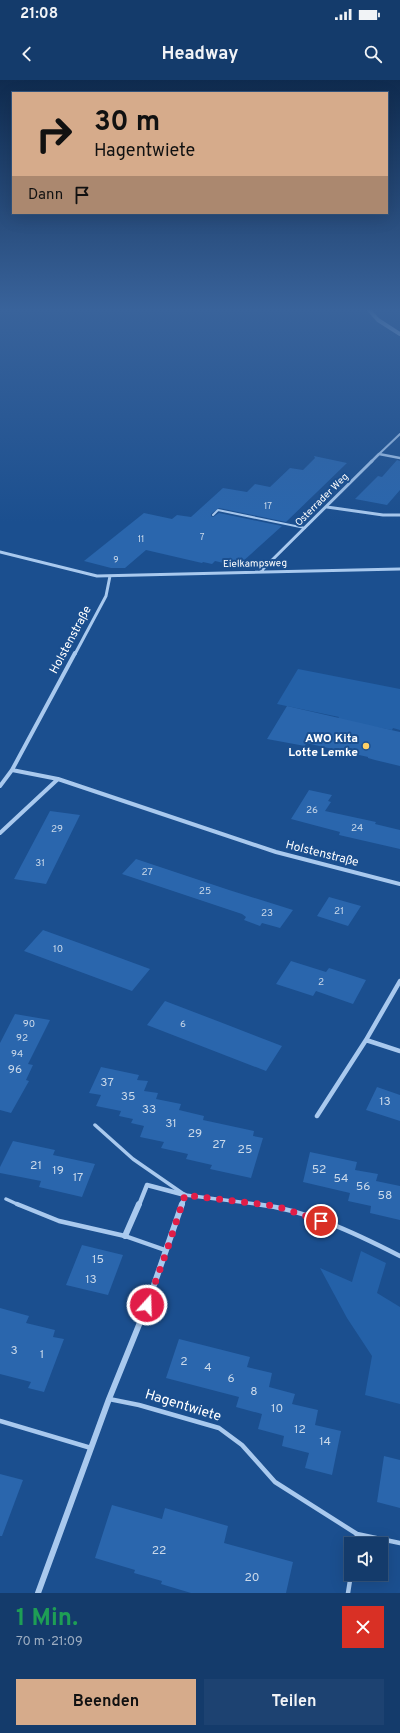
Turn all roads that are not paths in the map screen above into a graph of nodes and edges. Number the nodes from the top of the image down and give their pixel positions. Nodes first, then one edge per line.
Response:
1 (400, 434) edge
2 (379, 454) junction
3 (400, 458) edge
4 (327, 507) junction
5 (213, 515) dead end
6 (400, 515) edge
7 (305, 528) junction
8 (0, 552) edge
9 (400, 569) edge
10 (260, 572) junction
11 (110, 576) junction
12 (12, 770) junction
13 (58, 779) junction
14 (0, 786) edge
15 (0, 833) edge
16 (400, 884) edge
17 (400, 981) edge
18 (366, 1040) junction
19 (400, 1051) edge
20 (317, 1116) dead end
21 (95, 1125) dead end
22 (185, 1195) junction
23 (6, 1199) dead end
24 (125, 1236) junction
25 (167, 1250) junction
26 (400, 1256) edge
27 (109, 1399) junction
28 (0, 1421) edge
29 (91, 1448) junction
30 (357, 1534) junction
31 (357, 1537) edge
32 (400, 1543) edge
33 (350, 1581) edge
34 (38, 1593) edge
35 (348, 1593) edge

1 - 2 lane
2 - 3 street
2 - 4 street, Osterrader Weg
4 - 6 street
4 - 7 street, Osterrader Weg
5 - 7 lane
7 - 10 street, Osterrader Weg
8 - 11 street
9 - 10 street, Eielkampsweg
10 - 11 street, Eielkampsweg
11 - 12 street, Holstenstraße
12 - 13 street, Holstenstraße
12 - 14 street
13 - 15 street
13 - 16 street, Holstenstraße
17 - 18 street
18 - 19 street
18 - 20 street
21 - 22 lane
22 - 24 street
22 - 25 street
22 - 26 lane
23 - 24 lane
24 - 25 lane
25 - 27 street
27 - 29 street
27 - 30 lane, Hagentwiete
28 - 29 lane
29 - 34 street
30 - 31 lane
30 - 32 lane, Hagentwiete
33 - 35 lane

